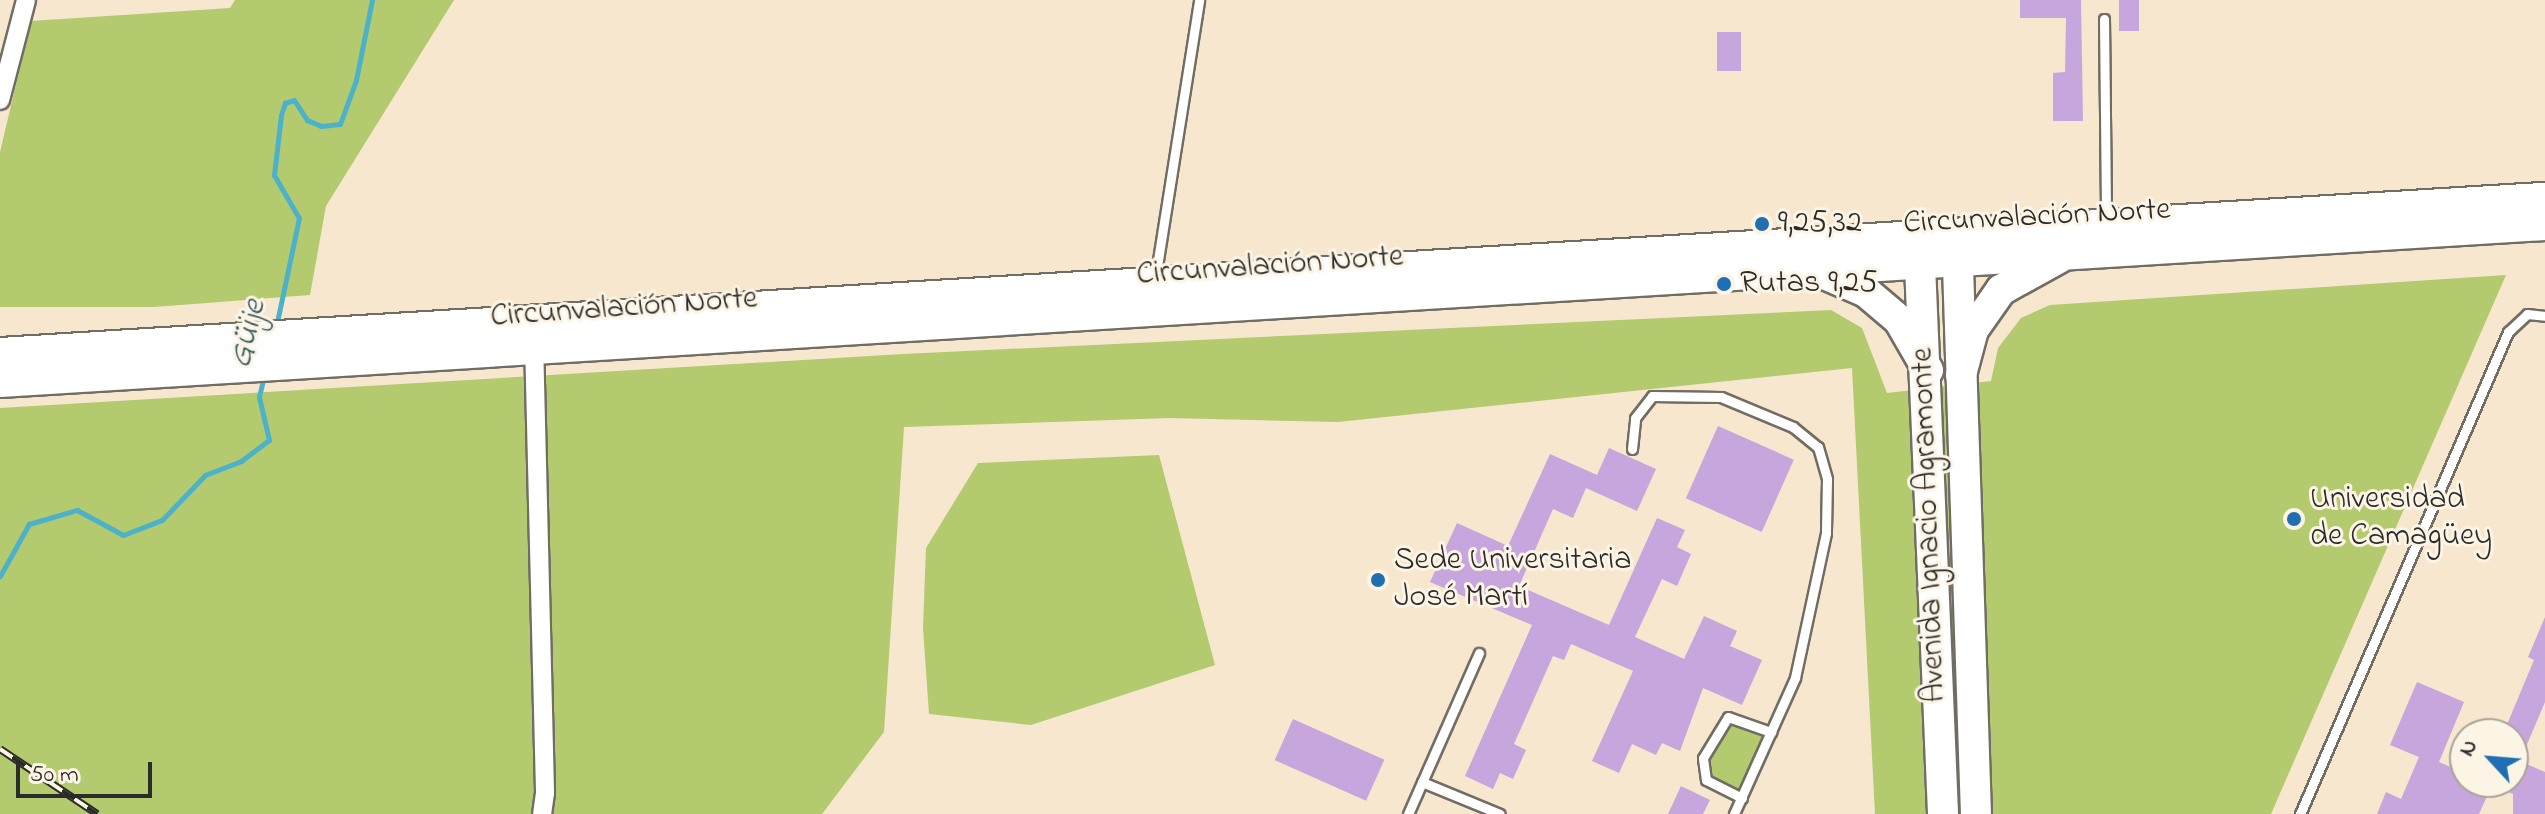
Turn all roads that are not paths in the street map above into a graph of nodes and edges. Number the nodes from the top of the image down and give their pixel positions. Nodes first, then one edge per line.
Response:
1 (26, 0) edge
2 (1199, 0) edge
3 (2104, 19) dead end
4 (0, 100) edge
5 (2545, 198) edge
6 (2106, 224) junction
7 (2545, 225) edge
8 (1957, 246) junction
9 (1920, 248) junction
10 (2073, 252) junction
11 (1809, 268) junction
12 (1155, 282) junction
13 (2545, 316) edge
14 (534, 337) junction
15 (241, 352) junction
16 (0, 353) edge
17 (1928, 370) junction
18 (1961, 375) junction
19 (0, 382) edge
20 (1632, 449) dead end
21 (1479, 653) dead end
22 (1771, 732) junction
23 (1422, 782) junction
24 (1742, 798) junction
25 (542, 814) edge
26 (1408, 814) edge
27 (1500, 814) edge
28 (1734, 814) edge
29 (1943, 814) edge
30 (1976, 814) edge
31 (2300, 814) edge

1 - 4 street
2 - 12 lane
3 - 6 lane
5 - 6 main road, Circunvalación Norte
6 - 8 main road, Circunvalación Norte
7 - 10 main road, Circunvalación Norte
8 - 9 main road, Circunvalación Norte
8 - 10 main road, Circunvalación Norte
8 - 18 main road, Avenida Ignacio Agramonte
9 - 11 main road, Circunvalación Norte
9 - 12 main road, Circunvalación Norte
9 - 17 main road, Avenida Ignacio Agramonte
10 - 18 main road
11 - 14 main road, Circunvalación Norte
11 - 17 main road
12 - 14 main road, Circunvalación Norte
13 - 31 lane
14 - 15 main road, Circunvalación Norte
14 - 25 street
15 - 16 main road, Circunvalación Norte
15 - 19 main road, Circunvalación Norte
17 - 29 main road, Avenida Ignacio Agramonte
18 - 30 main road, Avenida Ignacio Agramonte
20 - 22 lane
21 - 23 lane
22 - 24 lane
22 - 24 lane
23 - 26 lane
23 - 27 lane
24 - 28 lane

